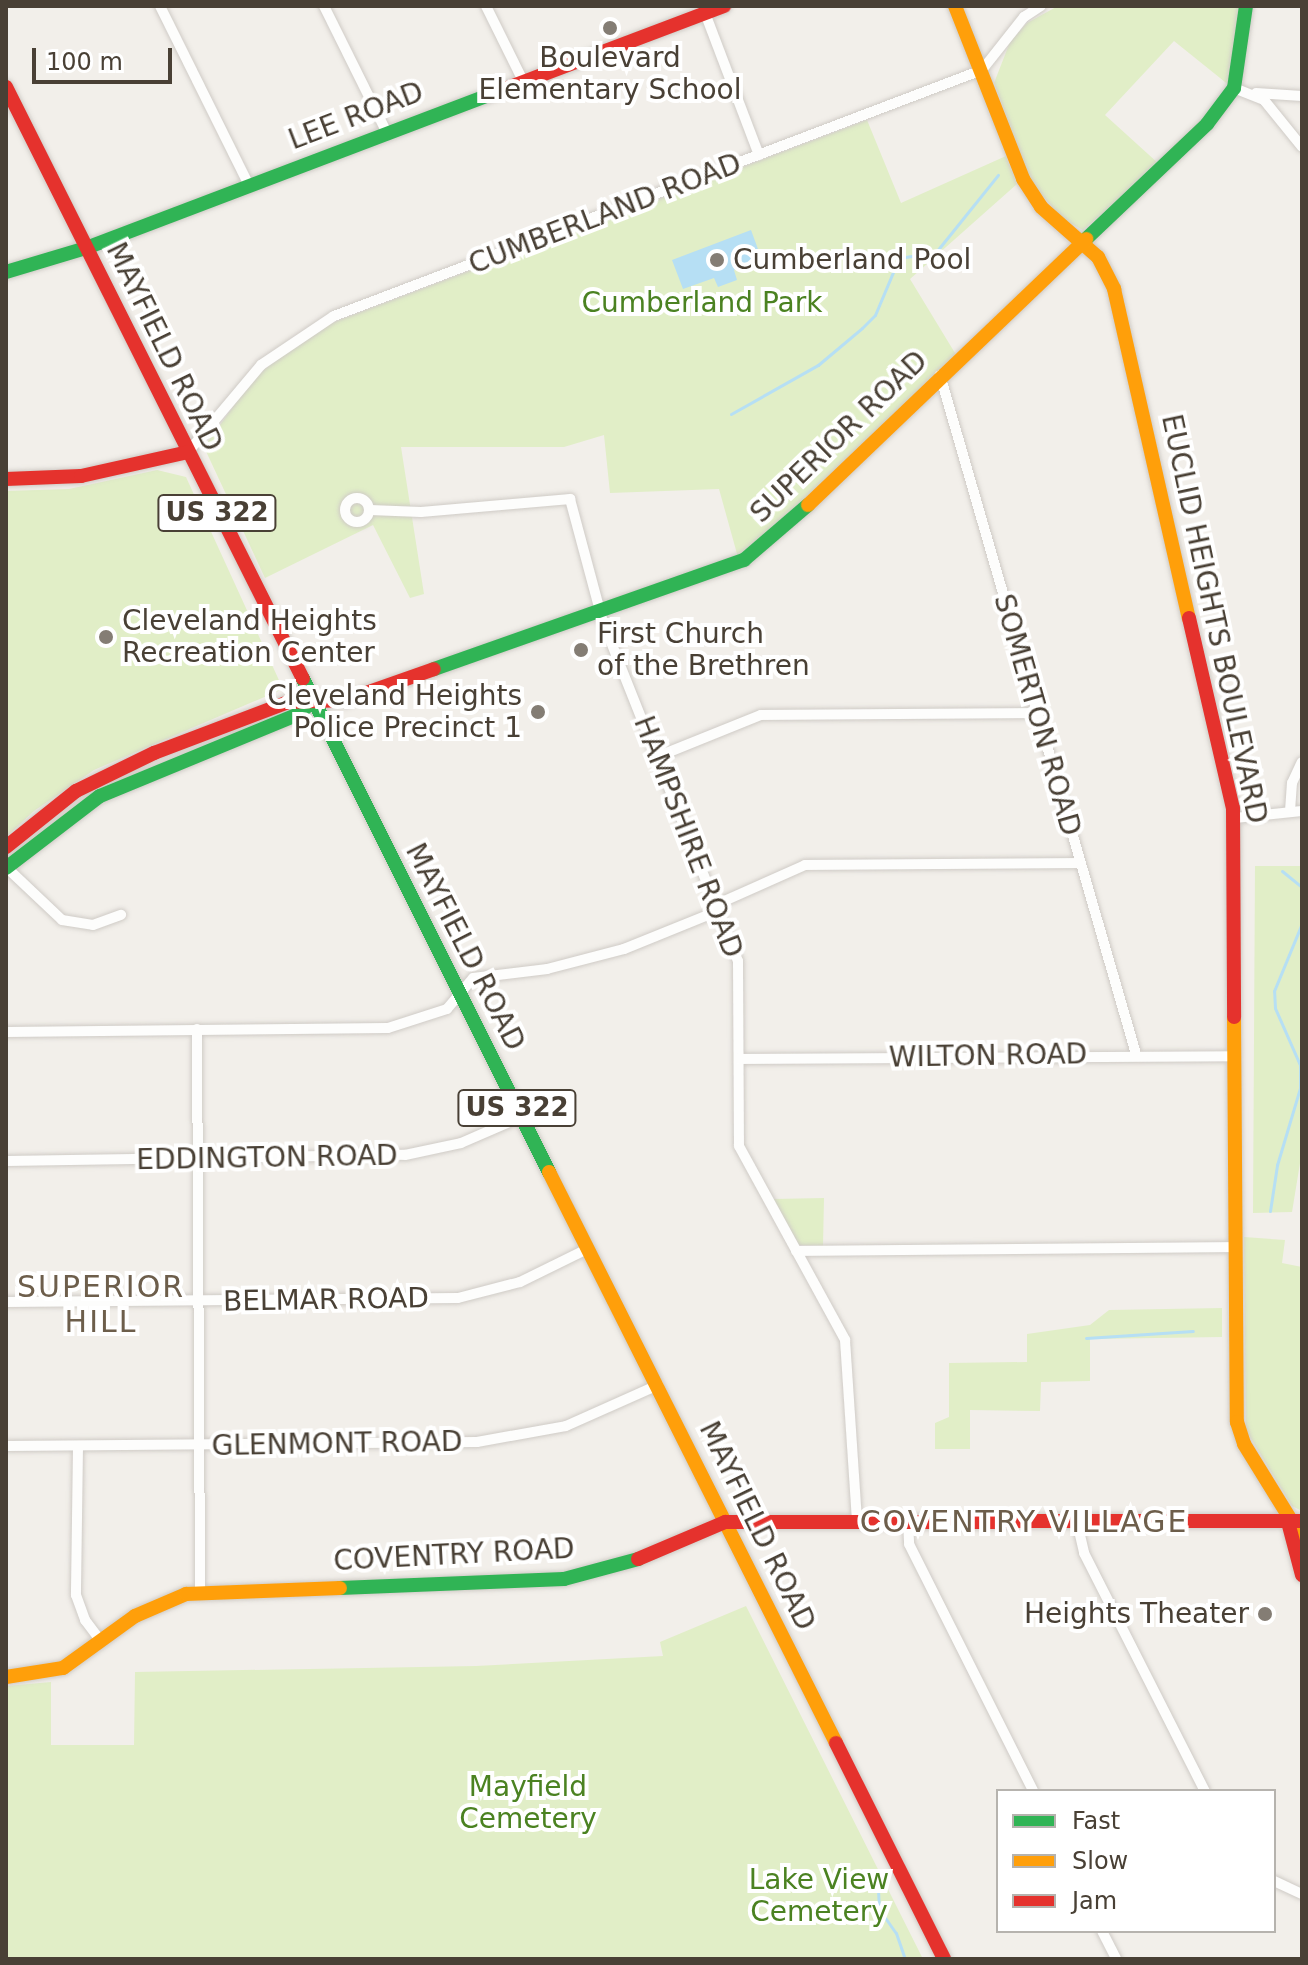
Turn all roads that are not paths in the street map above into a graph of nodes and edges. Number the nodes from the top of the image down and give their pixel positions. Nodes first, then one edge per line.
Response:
1 (160, 6) edge
2 (324, 6) edge
3 (486, 6) edge
4 (724, 6) edge
5 (955, 6) edge
6 (1041, 6) edge
7 (1246, 6) edge
8 (705, 13) junction
9 (982, 70) junction
10 (523, 81) junction
11 (6, 87) edge
12 (1234, 88) junction
13 (1254, 93) junction
14 (1302, 96) edge
15 (387, 133) junction
16 (1302, 147) edge
17 (759, 155) junction
18 (249, 185) junction
19 (1082, 242) junction
20 (86, 248) junction
21 (6, 272) edge
22 (940, 375) junction
23 (188, 452) junction
24 (6, 479) edge
25 (370, 510) dead end
26 (600, 612) junction
27 (312, 702) junction
28 (1037, 713) junction
29 (230, 724) junction
30 (235, 739) junction
31 (154, 753) junction
32 (659, 756) junction
33 (1302, 762) edge
34 (160, 767) junction
35 (56, 804) junction
36 (1296, 811) edge
37 (66, 818) junction
38 (1235, 818) junction
39 (6, 847) edge
40 (1078, 863) junction
41 (6, 868) edge
42 (717, 906) junction
43 (121, 915) dead end
44 (461, 997) junction
45 (197, 1029) junction
46 (6, 1032) edge
47 (1136, 1054) junction
48 (1236, 1056) junction
49 (739, 1059) junction
50 (521, 1117) junction
51 (197, 1159) junction
52 (6, 1161) edge
53 (1236, 1247) junction
54 (587, 1249) junction
55 (796, 1251) junction
56 (199, 1301) junction
57 (6, 1302) edge
58 (658, 1385) junction
59 (6, 1446) edge
60 (199, 1446) junction
61 (78, 1447) junction
62 (857, 1521) junction
63 (725, 1522) junction
64 (908, 1522) junction
65 (1077, 1522) junction
66 (1295, 1522) edge
67 (1302, 1538) edge
68 (1302, 1575) edge
69 (200, 1592) junction
70 (101, 1641) junction
71 (6, 1677) edge
72 (1032, 1789) edge
73 (1204, 1789) edge
74 (1276, 1882) edge
75 (1302, 1894) edge
76 (1103, 1933) edge
77 (944, 1959) edge
78 (1116, 1959) edge

1 - 18 street
2 - 15 street
3 - 10 street
4 - 8 main road, LEE ROAD
5 - 9 main road, EUCLID HEIGHTS BOULEVARD
6 - 9 street
7 - 12 main road, SUPERIOR ROAD
8 - 10 main road, LEE ROAD
8 - 17 street
9 - 17 street, CUMBERLAND ROAD
9 - 19 main road, EUCLID HEIGHTS BOULEVARD
10 - 15 main road, LEE ROAD
11 - 20 main road, MAYFIELD ROAD / US 322
12 - 13 street
12 - 19 main road, SUPERIOR ROAD
13 - 14 street
13 - 16 street
15 - 18 main road, LEE ROAD
17 - 23 street, CUMBERLAND ROAD
18 - 20 main road, LEE ROAD
19 - 22 main road, SUPERIOR ROAD
19 - 38 main road, EUCLID HEIGHTS BOULEVARD
20 - 21 main road, LEE ROAD
20 - 23 main road, MAYFIELD ROAD / US 322
22 - 26 main road, SUPERIOR ROAD
22 - 28 street, SOMERTON ROAD
23 - 24 main road
23 - 27 main road, MAYFIELD ROAD / US 322
25 - 26 street, HAMPSHIRE ROAD
26 - 27 main road, SUPERIOR ROAD
26 - 32 street, HAMPSHIRE ROAD
27 - 29 main road, SUPERIOR ROAD
27 - 30 main road, SUPERIOR ROAD
27 - 44 main road, MAYFIELD ROAD / US 322
28 - 32 street
28 - 40 street, SOMERTON ROAD
29 - 30 main road
29 - 31 main road, SUPERIOR ROAD
30 - 34 main road, SUPERIOR ROAD
31 - 34 main road
31 - 35 main road, SUPERIOR ROAD
32 - 42 street, HAMPSHIRE ROAD
33 - 36 street
34 - 37 main road, SUPERIOR ROAD
35 - 37 main road
35 - 39 main road, SUPERIOR ROAD
36 - 38 street
37 - 41 main road, SUPERIOR ROAD
38 - 48 main road, EUCLID HEIGHTS BOULEVARD
40 - 42 street
40 - 47 street, SOMERTON ROAD
41 - 43 street
42 - 44 street
42 - 49 street, HAMPSHIRE ROAD
44 - 45 street
44 - 50 main road, MAYFIELD ROAD / US 322
45 - 46 street
45 - 51 street
47 - 48 street, WILTON ROAD
47 - 49 street, WILTON ROAD
48 - 53 main road, EUCLID HEIGHTS BOULEVARD
49 - 55 street, HAMPSHIRE ROAD
50 - 51 street, EDDINGTON ROAD
50 - 54 main road, MAYFIELD ROAD / US 322
51 - 52 street, EDDINGTON ROAD
51 - 56 street
53 - 55 street
53 - 66 main road, EUCLID HEIGHTS BOULEVARD
54 - 56 street, BELMAR ROAD
54 - 58 main road, MAYFIELD ROAD / US 322
55 - 62 street, HAMPSHIRE ROAD
56 - 57 street, BELMAR ROAD
56 - 60 street
58 - 60 street, GLENMONT ROAD
58 - 63 main road, MAYFIELD ROAD / US 322
59 - 61 street, GLENMONT ROAD
60 - 61 street, GLENMONT ROAD
60 - 69 street
61 - 70 street
62 - 63 main road, COVENTRY ROAD
62 - 64 main road, COVENTRY ROAD
63 - 69 main road, COVENTRY ROAD
63 - 77 main road, MAYFIELD ROAD / US 322
64 - 65 main road, COVENTRY ROAD
64 - 72 street
65 - 66 main road, COVENTRY ROAD
65 - 73 street
66 - 67 main road, EUCLID HEIGHTS BOULEVARD
66 - 68 main road, EUCLID HEIGHTS BOULEVARD
69 - 70 main road, COVENTRY ROAD
70 - 71 main road, COVENTRY ROAD
74 - 75 street
76 - 78 street

